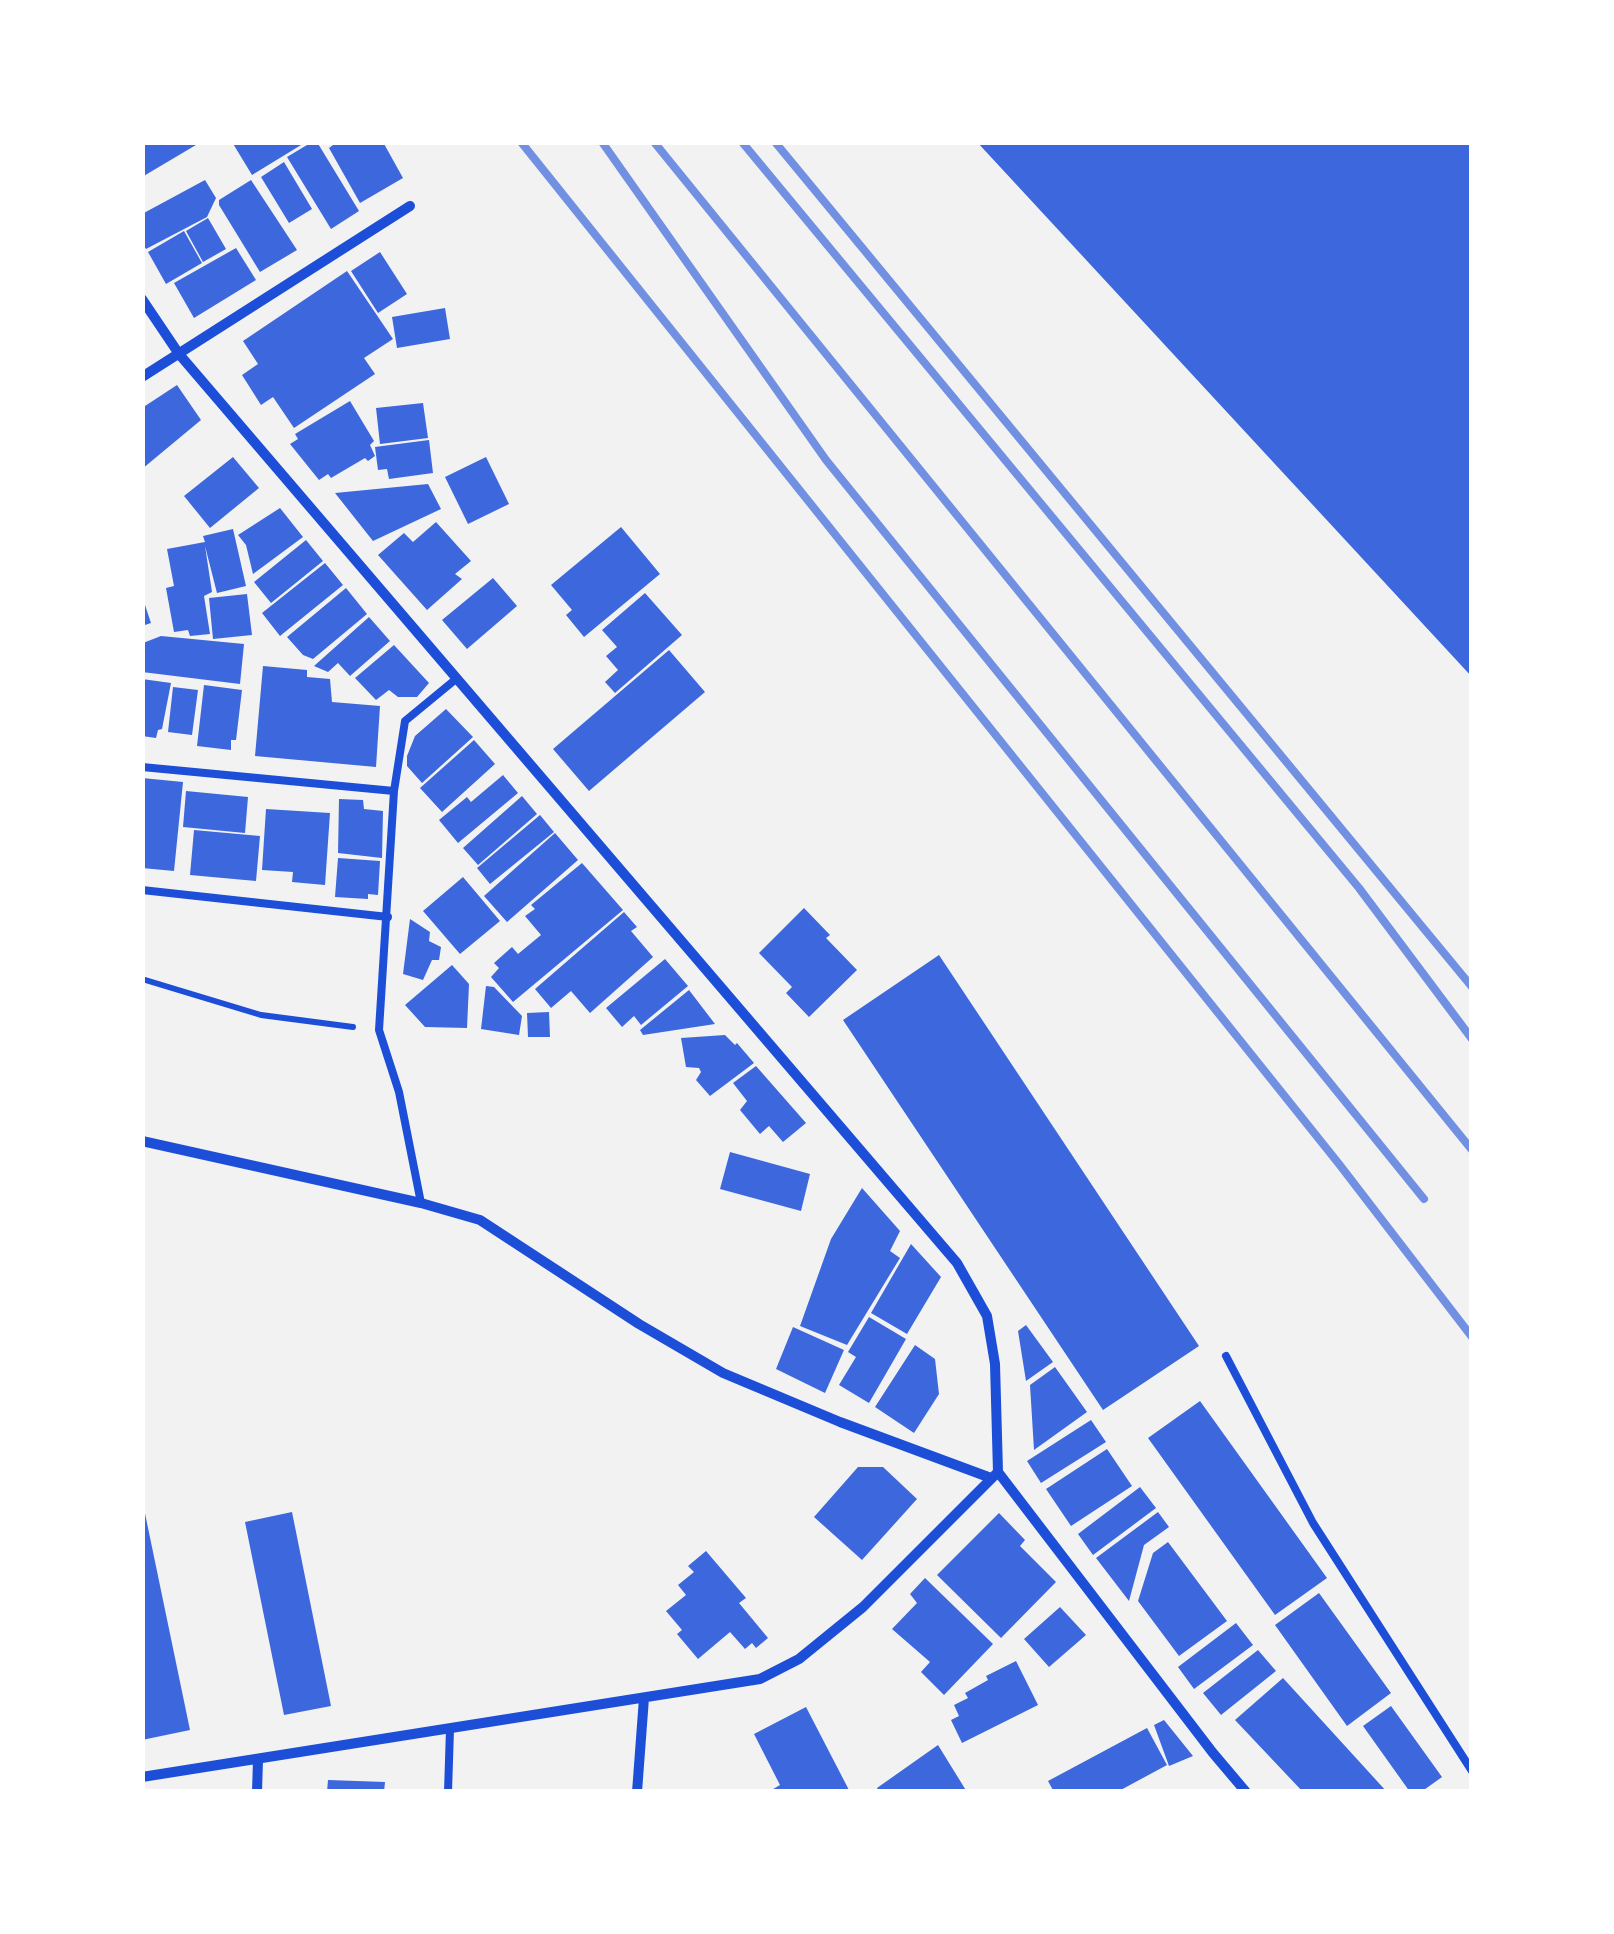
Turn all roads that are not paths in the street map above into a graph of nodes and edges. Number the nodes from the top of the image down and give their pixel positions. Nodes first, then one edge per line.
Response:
1 (410, 206) dead end
2 (142, 299) edge
3 (179, 354) junction
4 (142, 377) edge
5 (456, 679) junction
6 (142, 766) edge
7 (394, 791) junction
8 (142, 890) edge
9 (388, 916) junction
10 (142, 1141) edge
11 (421, 1202) junction
12 (1226, 1356) dead end
13 (994, 1475) junction
14 (644, 1698) junction
15 (450, 1730) junction
16 (258, 1760) junction
17 (1472, 1772) edge
18 (142, 1776) edge
19 (257, 1792) edge
20 (448, 1792) edge
21 (637, 1792) edge
22 (1246, 1792) edge

1 - 3 street
2 - 3 street
3 - 4 street
3 - 5 street
5 - 7 lane
5 - 13 street
6 - 7 lane
7 - 9 lane
8 - 9 lane
9 - 11 lane
10 - 11 street
11 - 13 street
12 - 17 lane
13 - 14 street
13 - 22 street
14 - 15 street
14 - 21 street
15 - 16 street
15 - 20 lane
16 - 18 street
16 - 19 street

